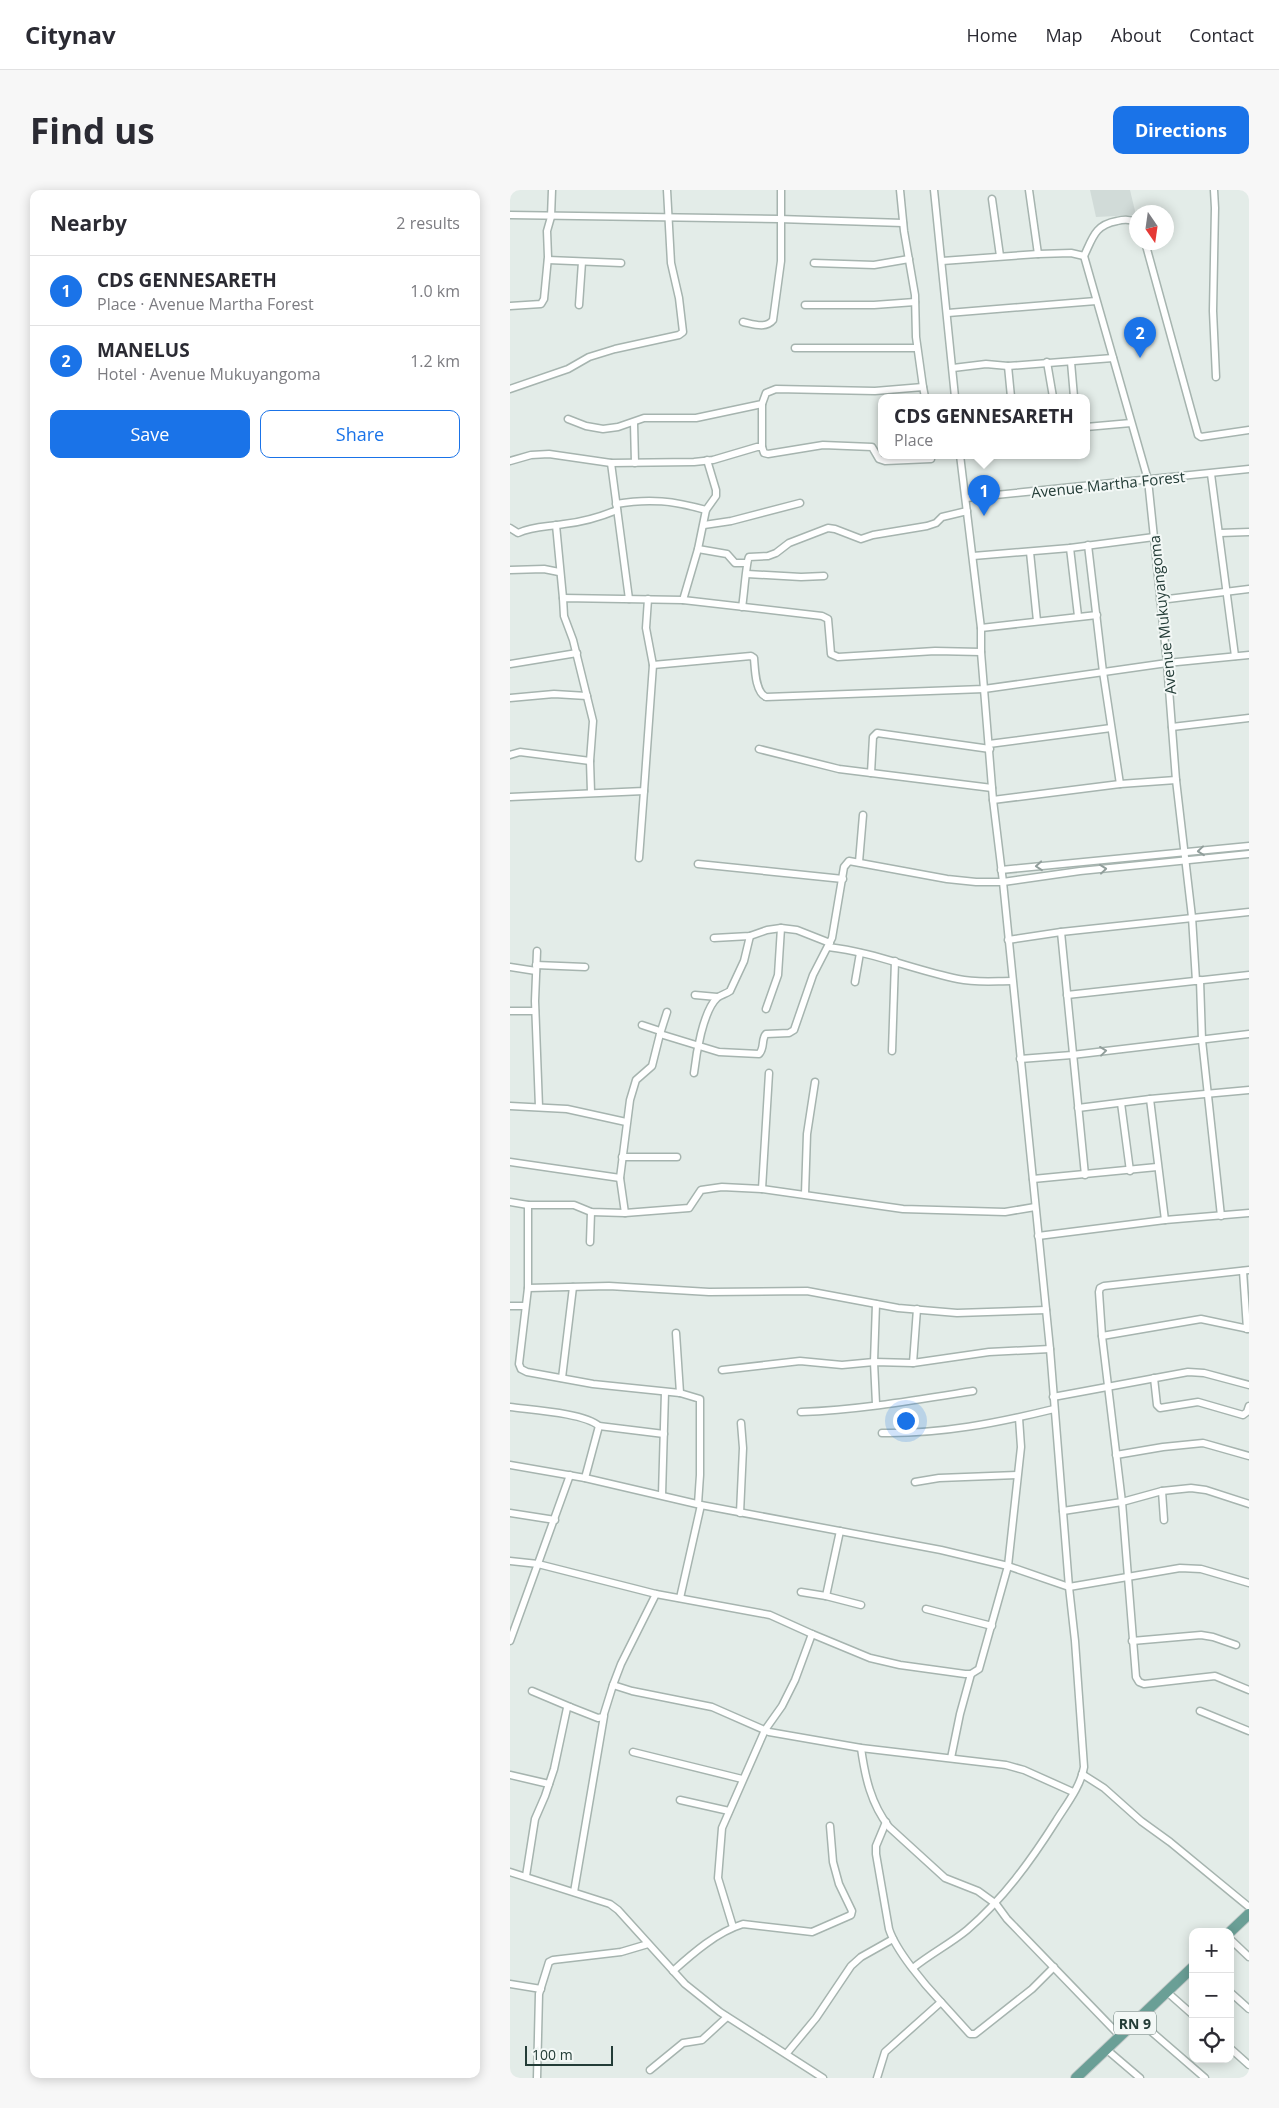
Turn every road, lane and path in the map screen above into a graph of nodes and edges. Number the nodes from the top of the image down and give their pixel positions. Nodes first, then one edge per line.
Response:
1 (552, 190) edge
2 (667, 190) edge
3 (780, 190) edge
4 (900, 190) edge
5 (934, 190) edge
6 (1029, 190) edge
7 (1214, 190) edge
8 (992, 199) dead end
9 (510, 215) edge
10 (551, 217) junction
11 (667, 218) junction
12 (779, 219) junction
13 (1129, 220) edge
14 (903, 223) junction
15 (1147, 250) edge
16 (1038, 254) junction
17 (1000, 256) junction
18 (1084, 256) junction
19 (909, 259) junction
20 (548, 260) junction
21 (942, 261) junction
22 (582, 262) junction
23 (621, 263) dead end
24 (814, 263) dead end
25 (1096, 301) junction
26 (914, 302) junction
27 (804, 305) dead end
28 (510, 306) edge
29 (579, 306) dead end
30 (948, 313) junction
31 (743, 322) dead end
32 (795, 348) dead end
33 (917, 348) junction
34 (1113, 358) junction
35 (1047, 362) junction
36 (1071, 362) junction
37 (1008, 366) junction
38 (954, 368) junction
39 (1216, 377) dead end
40 (923, 387) junction
41 (510, 389) edge
42 (924, 394) edge
43 (955, 394) edge
44 (1012, 394) edge
45 (1052, 394) edge
46 (1074, 394) edge
47 (762, 404) junction
48 (568, 420) dead end
49 (1131, 422) junction
50 (634, 423) junction
51 (1090, 427) edge
52 (1249, 430) edge
53 (762, 447) junction
54 (878, 457) edge
55 (879, 459) edge
56 (931, 459) edge
57 (961, 459) edge
58 (707, 460) junction
59 (510, 461) edge
60 (611, 463) junction
61 (635, 463) junction
62 (1249, 470) edge
63 (1211, 474) junction
64 (1148, 480) junction
65 (966, 498) junction
66 (800, 503) dead end
67 (617, 507) junction
68 (706, 510) junction
69 (967, 511) junction
70 (556, 525) junction
71 (704, 525) junction
72 (510, 528) edge
73 (1249, 532) edge
74 (1220, 533) junction
75 (1154, 537) junction
76 (1088, 545) junction
77 (1070, 548) junction
78 (698, 549) junction
79 (1030, 552) junction
80 (973, 556) junction
81 (746, 563) junction
82 (510, 570) edge
83 (559, 572) junction
84 (747, 574) junction
85 (824, 576) dead end
86 (1249, 589) edge
87 (1227, 592) junction
88 (563, 598) junction
89 (629, 599) junction
90 (648, 599) junction
91 (683, 600) junction
92 (1160, 600) junction
93 (742, 607) junction
94 (1097, 615) junction
95 (1078, 616) junction
96 (1036, 621) junction
97 (981, 628) junction
98 (981, 652) junction
99 (577, 653) junction
100 (1249, 655) edge
101 (1235, 656) junction
102 (1167, 663) junction
103 (510, 664) edge
104 (653, 665) junction
105 (1103, 672) junction
106 (984, 689) junction
107 (587, 696) junction
108 (510, 698) edge
109 (1249, 718) edge
110 (1172, 727) junction
111 (1111, 728) junction
112 (990, 747) junction
113 (759, 749) dead end
114 (510, 755) edge
115 (590, 761) junction
116 (871, 773) junction
117 (1176, 780) junction
118 (1120, 784) junction
119 (992, 788) junction
120 (644, 791) junction
121 (591, 792) junction
122 (510, 797) edge
123 (993, 800) junction
124 (863, 815) dead end
125 (1249, 846) edge
126 (1184, 853) junction
127 (1249, 854) edge
128 (639, 858) dead end
129 (1186, 861) junction
130 (858, 862) junction
131 (698, 864) dead end
132 (1001, 870) junction
133 (843, 879) junction
134 (1003, 882) junction
135 (1249, 912) edge
136 (1192, 917) junction
137 (782, 928) junction
138 (1061, 932) junction
139 (750, 936) junction
140 (714, 938) dead end
141 (1008, 940) junction
142 (829, 945) junction
143 (537, 951) dead end
144 (860, 952) junction
145 (895, 960) junction
146 (510, 967) edge
147 (585, 967) dead end
148 (536, 968) junction
149 (1249, 974) edge
150 (1198, 980) junction
151 (1012, 981) junction
152 (855, 982) dead end
153 (695, 995) dead end
154 (1067, 995) junction
155 (717, 997) junction
156 (766, 1008) dead end
157 (510, 1011) edge
158 (536, 1011) junction
159 (668, 1012) dead end
160 (642, 1026) dead end
161 (660, 1032) junction
162 (1249, 1034) edge
163 (1202, 1040) junction
164 (698, 1046) junction
165 (892, 1050) dead end
166 (1072, 1055) junction
167 (1020, 1059) junction
168 (694, 1073) dead end
169 (768, 1074) dead end
170 (815, 1082) dead end
171 (1249, 1090) edge
172 (1208, 1093) junction
173 (1150, 1099) junction
174 (1121, 1103) junction
175 (510, 1106) edge
176 (539, 1107) junction
177 (1078, 1108) junction
178 (626, 1122) junction
179 (622, 1156) junction
180 (677, 1158) dead end
181 (510, 1162) edge
182 (1157, 1167) junction
183 (1130, 1171) junction
184 (1085, 1175) junction
185 (620, 1178) junction
186 (1033, 1179) junction
187 (762, 1189) junction
188 (805, 1194) junction
189 (510, 1202) edge
190 (528, 1205) junction
191 (1035, 1207) junction
192 (591, 1212) junction
193 (625, 1213) junction
194 (1249, 1213) edge
195 (1220, 1216) junction
196 (1165, 1220) junction
197 (1038, 1236) junction
198 (590, 1242) dead end
199 (1246, 1271) edge
200 (573, 1287) junction
201 (528, 1288) junction
202 (876, 1304) junction
203 (510, 1306) edge
204 (525, 1306) junction
205 (917, 1309) junction
206 (1046, 1310) junction
207 (1248, 1329) edge
208 (676, 1333) dead end
209 (1102, 1336) junction
210 (1050, 1349) junction
211 (874, 1362) junction
212 (913, 1363) junction
213 (722, 1370) dead end
214 (562, 1378) junction
215 (1154, 1378) junction
216 (1249, 1385) edge
217 (1109, 1387) junction
218 (973, 1391) dead end
219 (665, 1392) junction
220 (680, 1393) junction
221 (1053, 1397) junction
222 (876, 1404) junction
223 (1249, 1406) edge
224 (510, 1407) edge
225 (1054, 1409) junction
226 (801, 1412) dead end
227 (1019, 1418) junction
228 (741, 1422) dead end
229 (599, 1426) junction
230 (882, 1433) dead end
231 (664, 1434) junction
232 (1116, 1455) junction
233 (1249, 1456) edge
234 (510, 1465) edge
235 (570, 1475) junction
236 (1017, 1475) junction
237 (585, 1478) junction
238 (915, 1482) dead end
239 (1162, 1491) junction
240 (662, 1496) junction
241 (1122, 1502) junction
242 (699, 1504) junction
243 (1249, 1504) edge
244 (1062, 1511) junction
245 (740, 1512) junction
246 (510, 1513) edge
247 (555, 1520) junction
248 (1164, 1520) dead end
249 (840, 1531) junction
250 (510, 1561) edge
251 (538, 1564) junction
252 (1008, 1566) junction
253 (1127, 1576) junction
254 (1248, 1581) edge
255 (1068, 1587) junction
256 (801, 1592) dead end
257 (656, 1594) junction
258 (826, 1596) junction
259 (680, 1598) junction
260 (861, 1605) dead end
261 (926, 1609) dead end
262 (992, 1626) junction
263 (512, 1629) edge
264 (812, 1634) junction
265 (510, 1641) edge
266 (1132, 1641) junction
267 (1236, 1645) dead end
268 (971, 1674) junction
269 (613, 1685) junction
270 (1249, 1690) edge
271 (532, 1691) dead end
272 (570, 1707) junction
273 (1200, 1710) dead end
274 (604, 1716) junction
275 (765, 1730) junction
276 (1249, 1731) edge
277 (861, 1748) junction
278 (633, 1752) dead end
279 (951, 1758) junction
280 (1082, 1774) junction
281 (510, 1775) edge
282 (742, 1779) junction
283 (549, 1784) junction
284 (1073, 1792) junction
285 (680, 1800) dead end
286 (729, 1811) junction
287 (886, 1822) junction
288 (830, 1826) dead end
289 (510, 1872) edge
290 (526, 1876) junction
291 (574, 1892) junction
292 (996, 1904) junction
293 (1249, 1907) edge
294 (1249, 1914) edge
295 (733, 1927) junction
296 (1234, 1928) edge
297 (893, 1939) junction
298 (648, 1944) junction
299 (1234, 1944) edge
300 (1249, 1957) edge
301 (1054, 1967) junction
302 (913, 1968) junction
303 (673, 1971) junction
304 (1189, 1971) edge
305 (510, 1984) edge
306 (541, 1989) junction
307 (1167, 1992) junction
308 (1234, 1996) edge
309 (941, 2002) junction
310 (1249, 2009) edge
311 (1189, 2011) edge
312 (727, 2017) junction
313 (1138, 2020) junction
314 (1120, 2036) junction
315 (1106, 2049) junction
316 (1234, 2052) edge
317 (786, 2053) junction
318 (1249, 2065) edge
319 (650, 2070) dead end
320 (537, 2078) edge
321 (823, 2078) edge
322 (878, 2078) edge
323 (1076, 2078) edge
324 (1140, 2078) edge
325 (1205, 2078) edge

1 - 10 street
2 - 11 street
3 - 12 street
4 - 14 street
5 - 21 street
6 - 16 street
7 - 39 street
8 - 17 street
9 - 10 street
10 - 11 street
10 - 20 street
11 - 12 street
11 - 41 street
12 - 14 street
12 - 31 street
13 - 18 street
14 - 19 street
15 - 52 street
16 - 17 street
16 - 18 street
17 - 21 street
18 - 25 street, Avenue Mukuyangoma
19 - 24 street
19 - 26 street
20 - 22 street
20 - 28 street
21 - 30 street
22 - 23 street
22 - 29 street
25 - 30 street
25 - 34 street, Avenue Mukuyangoma
26 - 27 street
26 - 33 street
30 - 38 street
32 - 33 street
33 - 40 street
34 - 36 street
34 - 49 street, Avenue Mukuyangoma
35 - 36 street
35 - 37 street
35 - 45 street
36 - 46 street
37 - 38 street
37 - 44 street
38 - 43 street
40 - 42 street
40 - 47 street
47 - 50 street
47 - 53 street
48 - 50 street
49 - 51 street
49 - 64 street, Avenue Mukuyangoma
50 - 61 street
53 - 54 street
53 - 58 street
55 - 56 street
57 - 65 street
58 - 61 street
58 - 68 street
59 - 60 street
60 - 61 street
60 - 67 street
62 - 63 street, Avenue Martha Forest
63 - 64 street, Avenue Martha Forest
63 - 74 street
64 - 65 street, Avenue Martha Forest
64 - 75 street, Avenue Mukuyangoma
65 - 69 street
66 - 71 street
67 - 68 street
67 - 70 street
67 - 89 street
68 - 71 street
69 - 80 street
69 - 81 street
70 - 72 street
70 - 83 street
71 - 78 street
73 - 74 street
74 - 87 street
75 - 76 street
75 - 92 street, Avenue Mukuyangoma
76 - 77 street
76 - 94 street
77 - 79 street
77 - 95 street
78 - 81 street
78 - 91 street
79 - 80 street
79 - 96 street
80 - 97 street
81 - 84 street
82 - 83 street
83 - 88 street
84 - 85 street
84 - 93 street
86 - 87 street
87 - 92 street
87 - 101 street
88 - 89 street
88 - 99 street
89 - 90 street
90 - 91 street
90 - 104 street
91 - 93 street
92 - 102 street, Avenue Mukuyangoma
93 - 98 street
94 - 95 street
94 - 105 street
95 - 96 street
96 - 97 street
97 - 98 street
98 - 106 street
99 - 103 street
99 - 107 street
100 - 101 street
101 - 102 street
102 - 105 street
102 - 110 street, Avenue Mukuyangoma
104 - 106 street
104 - 120 street
105 - 106 street
105 - 111 street
106 - 112 street
107 - 108 street
107 - 115 street
109 - 110 street
110 - 117 street, Avenue Mukuyangoma
111 - 112 street
111 - 118 street
112 - 116 street
112 - 119 street
113 - 116 street
114 - 115 street
115 - 121 street
116 - 119 street
117 - 118 street
117 - 126 street, Avenue Mukuyangoma
118 - 123 street
119 - 123 street
120 - 121 street
120 - 128 street
121 - 122 street
123 - 132 street
124 - 130 street
125 -> 126 street
126 - 129 street, Avenue Mukuyangoma
126 -> 132 street
127 - 129 street
134 -> 129 street
129 - 136 street, Avenue Mukuyangoma
130 - 133 street
130 - 134 street
131 - 133 street
132 - 134 street
133 - 142 street
134 - 141 street
135 - 136 street
136 - 138 street
136 - 150 street, Avenue Mukuyangoma
137 - 139 street
137 - 142 street
137 - 156 street
138 - 141 street
138 - 154 street
139 - 140 street
139 - 155 street
141 - 151 street
142 - 144 street
142 - 164 street
143 - 148 street
144 - 145 street
144 - 152 street
145 - 151 street
145 - 165 street
146 - 148 street
147 - 148 street
148 - 158 street
149 - 150 street
150 - 154 street
150 - 163 street, Avenue Mukuyangoma
151 - 167 street
153 - 155 street
154 - 166 street
155 - 164 street
157 - 158 street
158 - 176 street
159 - 161 street
160 - 161 street
161 - 164 street
161 - 178 street
162 - 163 street
166 -> 163 street
163 - 172 street, Avenue Mukuyangoma
164 - 168 street
166 - 167 street
166 - 177 street
167 - 186 street
169 - 187 street
170 - 188 street
171 - 172 street
172 - 173 street
172 - 195 street, Avenue Mukuyangoma
173 - 174 street
173 - 182 street
174 - 177 street
174 - 183 street
175 - 176 street
176 - 178 street
177 - 184 street
178 - 179 street
179 - 180 street
179 - 185 street
181 - 185 street
182 - 183 street
182 - 196 street
183 - 184 street
184 - 186 street
185 - 193 street
186 - 191 street
187 - 188 street
187 - 193 street
188 - 191 street
189 - 190 street
190 - 192 street
190 - 201 street
191 - 197 street
192 - 193 street
192 - 198 street
194 - 195 street
195 - 196 street
196 - 197 street
197 - 206 street
199 - 207 street
199 - 209 street
200 - 201 street
200 - 202 street
200 - 214 street
201 - 204 street
202 - 205 street
202 - 211 street
203 - 204 street
204 - 214 street
205 - 206 street
205 - 212 street
206 - 210 street
207 - 209 street
208 - 220 street
209 - 217 street
210 - 212 street
210 - 221 street
211 - 212 street
211 - 213 street
211 - 222 street
214 - 219 street
215 - 216 street
215 - 217 street
215 - 223 street
217 - 221 street
217 - 232 street
218 - 222 street
219 - 220 street
219 - 231 street
220 - 242 street
221 - 225 street
222 - 226 street
224 - 229 street
225 - 227 street
225 - 244 street
227 - 230 street
227 - 236 street
228 - 245 street
229 - 231 street
229 - 237 street
231 - 240 street
232 - 233 street
232 - 241 street
234 - 235 street
235 - 237 street
235 - 247 street
236 - 238 street
236 - 252 street
237 - 240 street
239 - 241 street
239 - 243 street
239 - 248 street
240 - 242 street
241 - 244 street
241 - 253 street
242 - 245 street
242 - 259 street
244 - 255 street
245 - 249 street
246 - 247 street
247 - 251 street
249 - 252 street
249 - 258 street
250 - 251 street
251 - 257 street
251 - 263 street
252 - 255 street
252 - 262 street
253 - 254 street
253 - 255 street
253 - 266 street
255 - 280 street
256 - 258 street
257 - 259 street
257 - 269 street
258 - 260 street
259 - 264 street
261 - 262 street
262 - 268 street
263 - 265 street
264 - 268 street
264 - 275 street
266 - 267 street
266 - 270 street
268 - 279 street
269 - 274 street
269 - 275 street
271 - 272 street
272 - 274 street
272 - 283 street
273 - 276 street
274 - 291 street
275 - 277 street
275 - 282 street
277 - 279 street
277 - 287 street
278 - 282 street
279 - 284 street
280 - 284 street
280 - 293 street
281 - 283 street
282 - 286 street
283 - 290 street
284 - 292 street
285 - 286 street
286 - 295 street
287 - 292 street
287 - 297 street
288 - 295 street
289 - 290 street
290 - 291 street
291 - 298 street
292 - 301 street
292 - 302 street
294 - 296 main road
295 - 303 street
297 - 302 street
297 - 317 street
298 - 303 street
298 - 306 street
299 - 300 street
301 - 309 street
301 - 314 street
302 - 309 street
303 - 312 street
304 - 307 main road, RN 9
305 - 306 street
306 - 320 street
307 - 311 street
307 - 313 main road, RN 9
308 - 310 street
309 - 322 street
312 - 317 street
312 - 319 street
313 - 314 main road, RN 9
313 - 325 street
314 - 315 main road, RN 9
315 - 323 main road, RN 9
315 - 324 street
316 - 318 street
317 - 321 street

